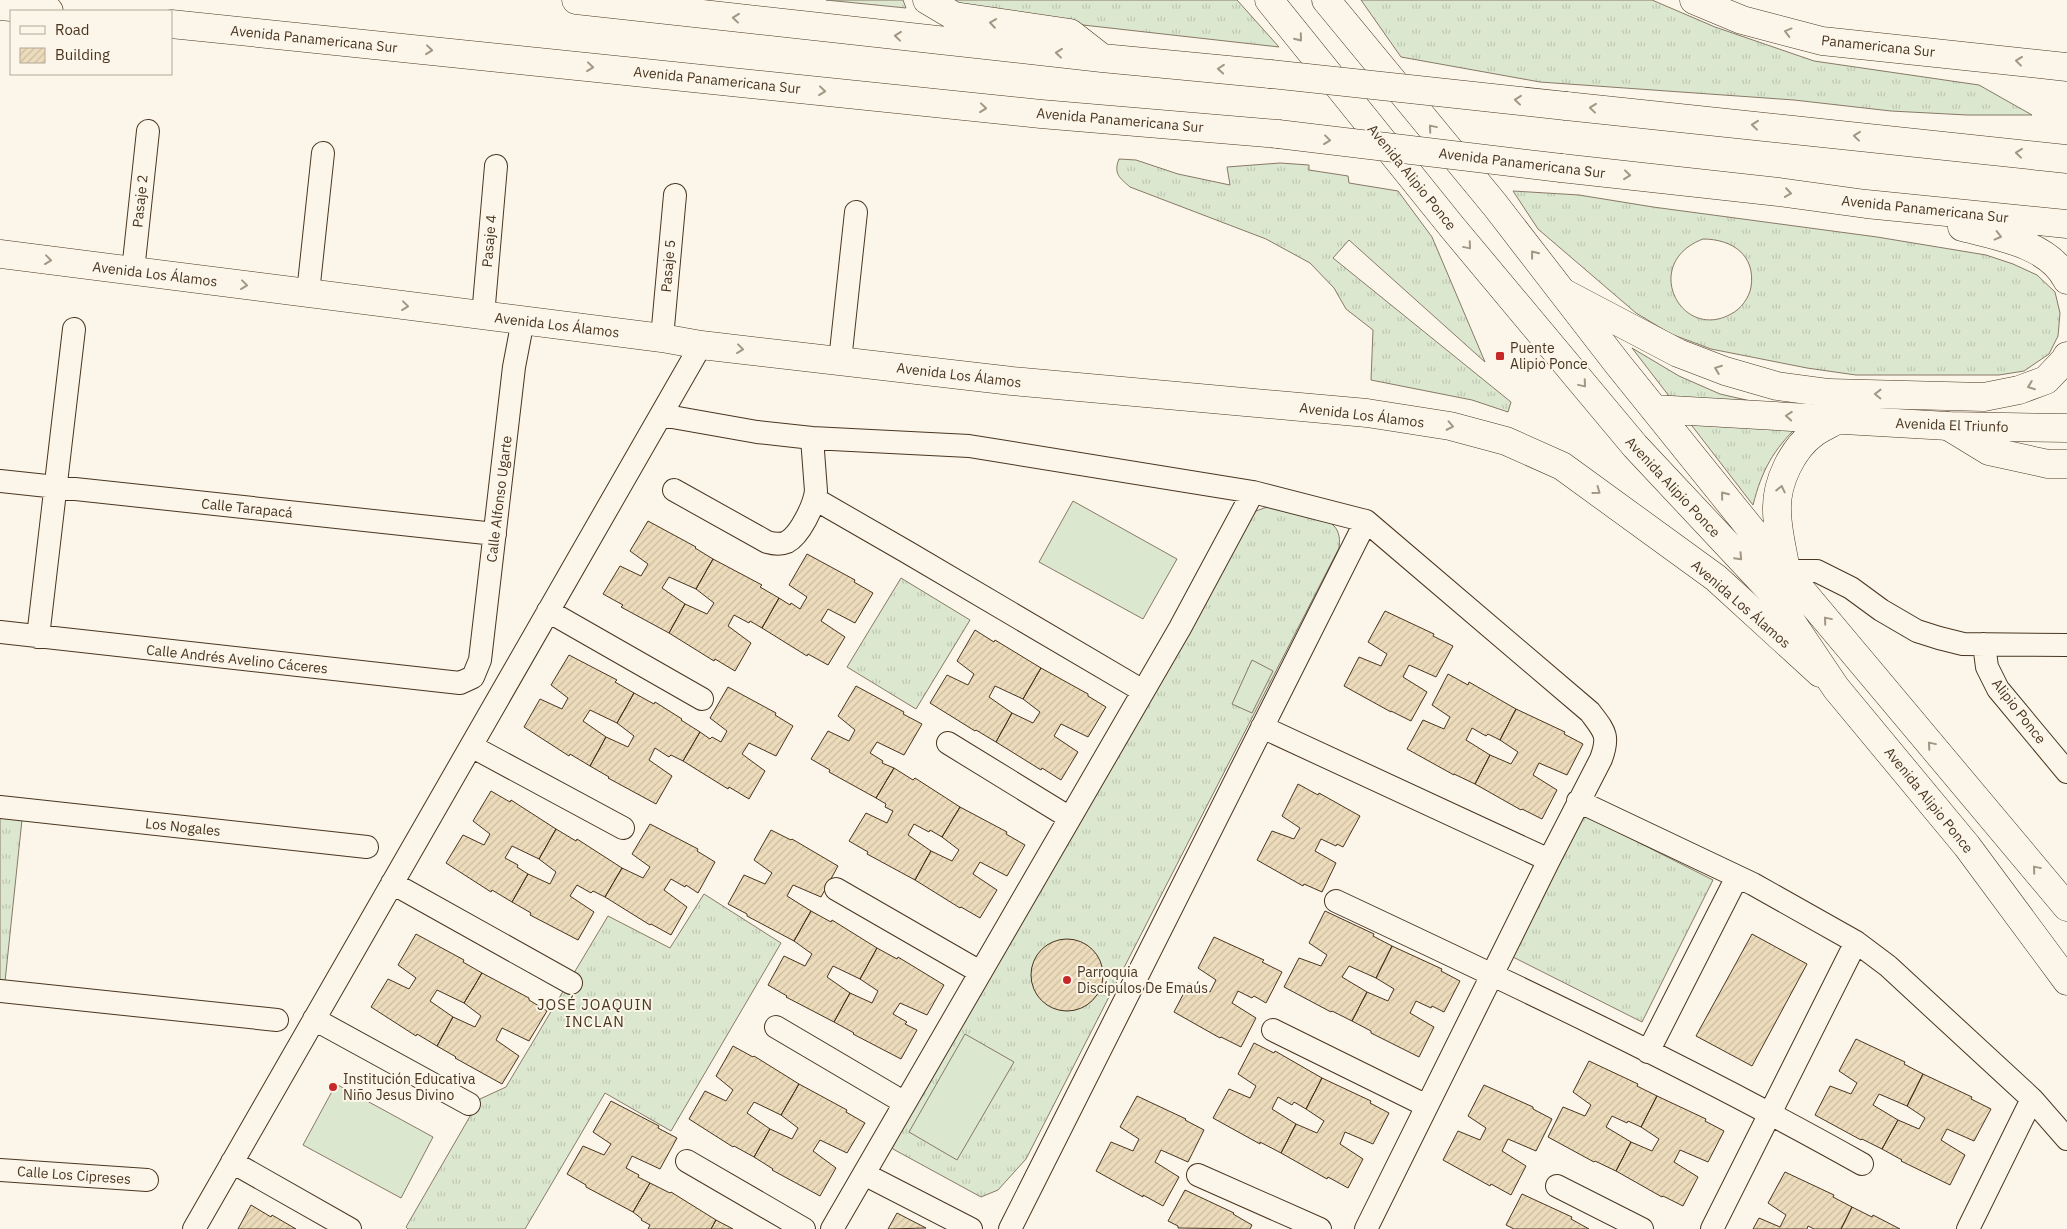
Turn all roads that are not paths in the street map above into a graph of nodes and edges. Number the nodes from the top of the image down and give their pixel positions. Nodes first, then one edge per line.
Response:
1 (576, 0) edge
2 (927, 0) edge
3 (1269, 0) edge
4 (1326, 0) edge
5 (1694, 0) edge
6 (0, 6) edge
7 (39, 10) edge
8 (172, 24) edge
9 (1102, 58) junction
10 (2067, 67) edge
11 (148, 131) dead end
12 (323, 154) dead end
13 (2067, 158) edge
14 (496, 166) dead end
15 (674, 195) dead end
16 (1866, 204) junction
17 (856, 212) dead end
18 (2067, 224) edge
19 (0, 254) edge
20 (133, 271) junction
21 (2067, 280) edge
22 (308, 293) junction
23 (1564, 293) junction
24 (483, 316) junction
25 (523, 320) junction
26 (74, 329) dead end
27 (662, 338) junction
28 (701, 345) junction
29 (2067, 356) edge
30 (840, 361) junction
31 (1654, 409) junction
32 (662, 415) junction
33 (1837, 420) junction
34 (1948, 426) junction
35 (2067, 428) edge
36 (812, 438) junction
37 (2067, 464) edge
38 (0, 481) edge
39 (54, 488) junction
40 (674, 490) dead end
41 (1253, 492) junction
42 (815, 499) junction
43 (1366, 521) junction
44 (495, 534) junction
45 (1786, 571) junction
46 (548, 611) junction
47 (0, 632) edge
48 (38, 637) junction
49 (1984, 644) junction
50 (2067, 645) edge
51 (473, 677) joint
52 (1836, 688) junction
53 (1143, 691) junction
54 (702, 699) dead end
55 (1262, 727) junction
56 (948, 743) dead end
57 (471, 746) junction
58 (2067, 772) edge
59 (1578, 801) junction
60 (0, 806) edge
61 (1070, 818) junction
62 (623, 828) dead end
63 (366, 847) dead end
64 (1548, 860) junction
65 (1737, 877) junction
66 (392, 883) junction
67 (836, 889) dead end
68 (1336, 901) dead end
69 (2067, 907) edge
70 (1856, 942) junction
71 (980, 972) junction
72 (1492, 974) junction
73 (2067, 981) edge
74 (571, 983) dead end
75 (0, 991) edge
76 (314, 1019) junction
77 (277, 1020) dead end
78 (776, 1028) dead end
79 (1273, 1030) dead end
80 (1648, 1052) junction
81 (2032, 1099) junction
82 (905, 1103) junction
83 (469, 1104) dead end
84 (1427, 1106) junction
85 (1769, 1112) junction
86 (2067, 1139) edge
87 (687, 1161) dead end
88 (232, 1162) junction
89 (1862, 1164) dead end
90 (0, 1170) edge
91 (864, 1174) junction
92 (1198, 1174) dead end
93 (147, 1180) dead end
94 (1557, 1186) dead end
95 (194, 1229) edge
96 (350, 1229) edge
97 (804, 1229) edge
98 (832, 1229) edge
99 (971, 1229) edge
100 (1010, 1229) edge
101 (1320, 1229) edge
102 (1366, 1229) edge
103 (1642, 1229) edge
104 (1712, 1229) edge
105 (1968, 1229) edge

9 -> 1 main road
9 -> 2 main road
3 -> 52 main road, Avenida Alipio Ponce
23 -> 4 main road
10 -> 5 main road, Panamericana Sur
6 - 7 main road
8 -> 16 main road, Avenida Panamericana Sur, bridge
13 -> 9 main road, bridge
11 - 20 street, Pasaje 2
12 - 22 street
14 - 24 street, Pasaje 4
15 - 27 street, Pasaje 5
16 - 18 main road, Avenida Panamericana Sur
16 -> 21 main road
17 - 30 street
19 -> 20 main road, Avenida Los Álamos
20 -> 22 main road, Avenida Los Álamos
22 -> 24 main road, Avenida Los Álamos
29 -> 23 main road
23 - 31 main road
24 - 25 main road, Avenida Los Álamos
25 - 27 main road, Avenida Los Álamos
25 - 44 street, Calle Alfonso Ugarte
26 - 39 street
27 - 28 main road, Avenida Los Álamos
28 -> 30 main road, Avenida Los Álamos
28 - 32 street
30 -> 52 main road, Avenida Los Álamos
33 -> 31 main road, Avenida El Triunfo
45 -> 31 main road
32 - 36 street
32 - 46 street
33 - 34 main road, Avenida El Triunfo
45 -> 33 main road
34 - 35 main road, Avenida El Triunfo
34 - 37 main road
36 - 41 street
36 - 42 street
38 - 39 street, Calle Tarapacá
39 - 44 street, Calle Tarapacá
39 - 48 street
40 - 42 street
41 - 43 street
41 - 53 street
42 - 53 street
43 - 55 street
43 - 59 street
44 - 51 street, Calle Alfonso Ugarte
45 - 49 street
69 -> 45 main road
46 - 54 street
46 - 57 street
47 - 48 street, Calle Andrés Avelino Cáceres
48 - 51 street, Calle Andrés Avelino Cáceres
49 - 50 street
49 - 58 street, Alipio Ponce
52 - 73 main road, Avenida Alipio Ponce
53 - 61 street
55 - 64 street
55 - 100 street
56 - 61 street
57 - 62 street
57 - 66 street
59 - 64 street
59 - 65 street
60 - 63 street, Los Nogales
61 - 71 street
64 - 72 street
65 - 70 street
65 - 80 street
66 - 74 street
66 - 76 street
67 - 71 street
68 - 72 street
70 - 81 street
70 - 85 street
71 - 82 street
72 - 80 street
72 - 84 street
75 - 77 street
76 - 83 street
76 - 88 street
78 - 82 street
79 - 84 street
80 - 85 street
81 - 86 street
81 - 105 street
82 - 91 street
84 - 102 street
85 - 89 street
85 - 104 street
87 - 97 street
88 - 95 street
88 - 96 street
90 - 93 street, Calle Los Cipreses
91 - 98 street
91 - 99 street
92 - 101 street
94 - 103 street

